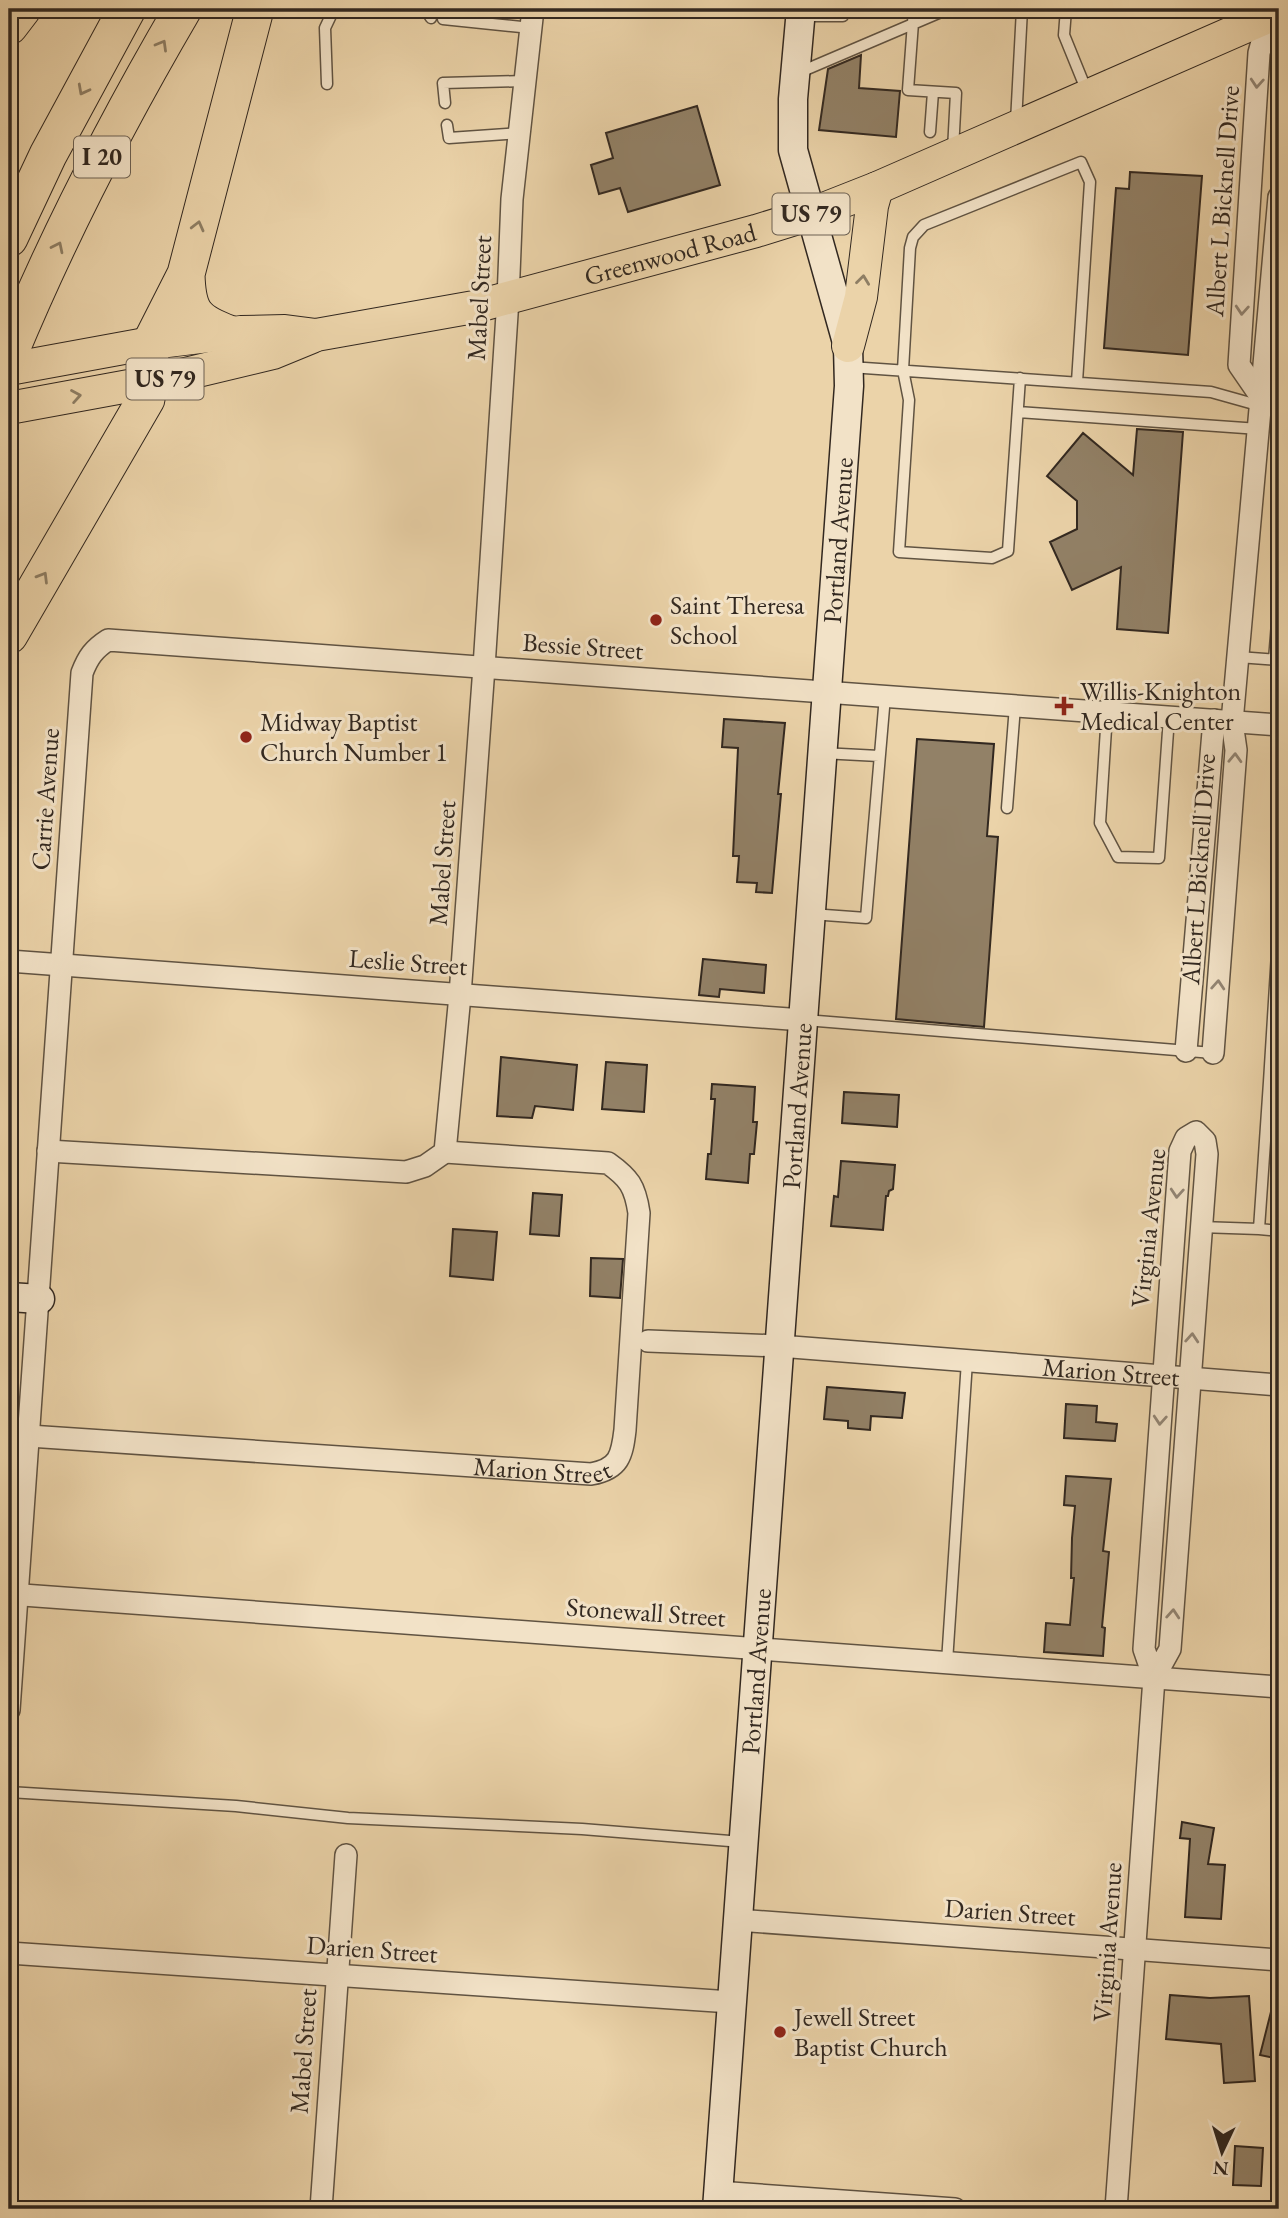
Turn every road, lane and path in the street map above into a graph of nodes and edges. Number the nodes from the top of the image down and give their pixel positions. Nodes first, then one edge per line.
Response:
1 (22, 9) edge
2 (127, 9) edge
3 (183, 9) edge
4 (255, 9) edge
5 (334, 9) edge
6 (843, 9) edge
7 (914, 9) edge
8 (948, 9) edge
9 (1022, 9) edge
10 (1066, 9) edge
11 (801, 12) edge
12 (1274, 16) edge
13 (532, 18) edge
14 (443, 19) dead end
15 (914, 23) junction
16 (9, 26) edge
17 (796, 74) junction
18 (525, 80) junction
19 (327, 84) dead end
20 (933, 92) junction
21 (1089, 97) junction
22 (445, 103) dead end
23 (447, 125) dead end
24 (1016, 128) junction
25 (930, 132) dead end
26 (519, 133) junction
27 (953, 156) junction
28 (877, 188) junction
29 (1279, 197) edge
30 (811, 214) junction
31 (9, 238) edge
32 (186, 274) junction
33 (508, 299) junction
34 (229, 334) junction
35 (316, 335) junction
36 (151, 343) junction
37 (9, 354) edge
38 (848, 356) junction
39 (9, 369) edge
40 (903, 370) junction
41 (1020, 378) junction
42 (1077, 382) junction
43 (148, 383) junction
44 (1261, 401) junction
45 (9, 408) edge
46 (1018, 412) junction
47 (1259, 429) junction
48 (1279, 598) edge
49 (9, 635) edge
50 (95, 649) joint
51 (1238, 657) junction
52 (1277, 660) edge
53 (484, 667) junction
54 (827, 692) junction
55 (885, 696) junction
56 (1015, 706) junction
57 (1107, 713) junction
58 (1169, 717) junction
59 (1223, 721) junction
60 (1279, 725) edge
61 (822, 753) junction
62 (879, 756) junction
63 (1007, 808) dead end
64 (810, 914) junction
65 (1279, 921) edge
66 (9, 961) edge
67 (61, 964) junction
68 (460, 995) junction
69 (803, 1020) junction
70 (1186, 1051) junction
71 (1213, 1053) joint
72 (1274, 1082) edge
73 (1266, 1125) junction
74 (1279, 1125) edge
75 (48, 1150) junction
76 (445, 1152) junction
77 (1200, 1227) junction
78 (1259, 1230) junction
79 (1279, 1231) edge
80 (9, 1297) edge
81 (40, 1299) junction
82 (648, 1341) dead end
83 (779, 1346) junction
84 (967, 1361) junction
85 (1163, 1376) junction
86 (1189, 1378) junction
87 (1279, 1385) edge
88 (19, 1435) edge
89 (13, 1594) edge
90 (757, 1649) junction
91 (947, 1662) junction
92 (1154, 1678) junction
93 (1279, 1687) edge
94 (9, 1710) edge
95 (9, 1792) edge
96 (742, 1842) junction
97 (346, 1855) dead end
98 (737, 1920) junction
99 (1134, 1949) junction
100 (9, 1953) edge
101 (1279, 1960) edge
102 (336, 1974) junction
103 (731, 2002) junction
104 (717, 2201) edge
105 (321, 2209) edge
106 (955, 2209) edge
107 (1116, 2209) edge

1 - 16 highway
2 -> 31 highway, I 20
37 -> 3 highway, I 20
32 -> 4 highway
5 - 19 lane
6 - 11 lane
7 - 15 lane
8 - 15 lane
9 - 24 lane
10 - 21 lane
11 - 17 street, Portland Avenue
12 - 21 main road, Greenwood Road / US 79
12 -> 44 street, Albert L Bicknell Drive
13 - 14 lane
13 - 18 street, Mabel Street
15 - 17 lane
15 - 20 lane
17 - 30 street, Portland Avenue
18 - 22 lane
18 - 26 street, Mabel Street
20 - 25 lane
20 - 27 lane
21 - 24 main road, Greenwood Road / US 79
23 - 26 lane
24 - 27 main road, Greenwood Road / US 79
26 - 33 street, Mabel Street
27 - 28 main road, Greenwood Road / US 79
28 - 30 main road, Greenwood Road / US 79
38 -> 28 main road
29 - 44 street, Albert L Bicknell Drive
30 - 33 main road, Greenwood Road / US 79
30 - 38 street, Portland Avenue
32 - 34 highway
32 - 36 highway
33 - 35 main road, Greenwood Road / US 79
33 - 53 street, Mabel Street
34 - 35 main road, Greenwood Road / US 79
34 - 36 main road, Greenwood Road / US 79
35 - 43 main road, Greenwood Road / US 79
36 - 39 main road, Greenwood Road / US 79
36 - 43 highway
38 - 40 lane
38 - 54 street, Portland Avenue
40 - 41 lane
40 - 42 lane
40 - 46 lane
41 - 42 lane
41 - 46 lane
42 - 44 lane
45 -> 43 main road, Greenwood Road / US 79
49 -> 43 highway
44 - 47 street, Albert L Bicknell Drive
46 - 47 lane
47 - 51 street, Albert L Bicknell Drive
48 - 52 lane
50 - 53 street, Bessie Street
50 - 67 street, Carrie Avenue
51 - 52 lane
51 - 59 street, Albert L Bicknell Drive
53 - 54 street, Bessie Street
53 - 68 street, Mabel Street
54 - 55 street, Bessie Street
54 - 61 street, Portland Avenue
55 - 56 street, Bessie Street
55 - 62 lane
56 - 57 street, Bessie Street
56 - 63 lane
57 - 58 street, Bessie Street
57 - 58 lane
58 - 59 street, Bessie Street
59 - 60 street, Bessie Street
59 - 70 street, Albert L Bicknell Drive
71 -> 59 street, Albert L Bicknell Drive
61 - 62 lane
61 - 64 street, Portland Avenue
62 - 64 lane
64 - 69 street, Portland Avenue
65 - 72 lane
66 - 67 street, Leslie Street
67 - 68 street, Leslie Street
67 - 75 street, Carrie Avenue
68 - 69 street, Leslie Street
68 - 76 street, Mabel Street
69 - 70 lane
69 - 83 street, Portland Avenue
70 - 71 lane
72 - 73 lane
73 - 74 lane
73 - 78 lane
75 - 76 street
75 - 81 street, Carrie Avenue
76 - 88 street, Marion Street
77 - 78 lane
77 -> 85 street, Virginia Avenue
86 -> 77 street, Virginia Avenue
78 - 79 lane
80 - 81 street
81 - 88 street, Carrie Avenue
82 - 83 street, Marion Street
83 - 84 street, Marion Street
83 - 90 street, Portland Avenue
84 - 85 street, Marion Street
84 - 91 lane
85 - 86 street, Marion Street
85 -> 92 street, Virginia Avenue
86 - 87 street, Marion Street
92 -> 86 street, Virginia Avenue
88 - 89 street, Carrie Avenue
89 - 90 street, Stonewall Street
89 - 94 street, Carrie Avenue
90 - 91 street, Stonewall Street
90 - 96 street, Portland Avenue
91 - 92 street, Stonewall Street
92 - 93 street, Stonewall Street
92 - 99 street, Virginia Avenue
95 - 96 lane
96 - 98 street, Portland Avenue
97 - 102 street, Mabel Street
98 - 99 street, Darien Street
98 - 103 street, Portland Avenue
99 - 101 street, Darien Street
99 - 107 street, Virginia Avenue
100 - 102 street, Darien Street
102 - 103 street, Darien Street
102 - 105 street, Mabel Street
103 - 104 street, Portland Avenue
104 - 106 street

